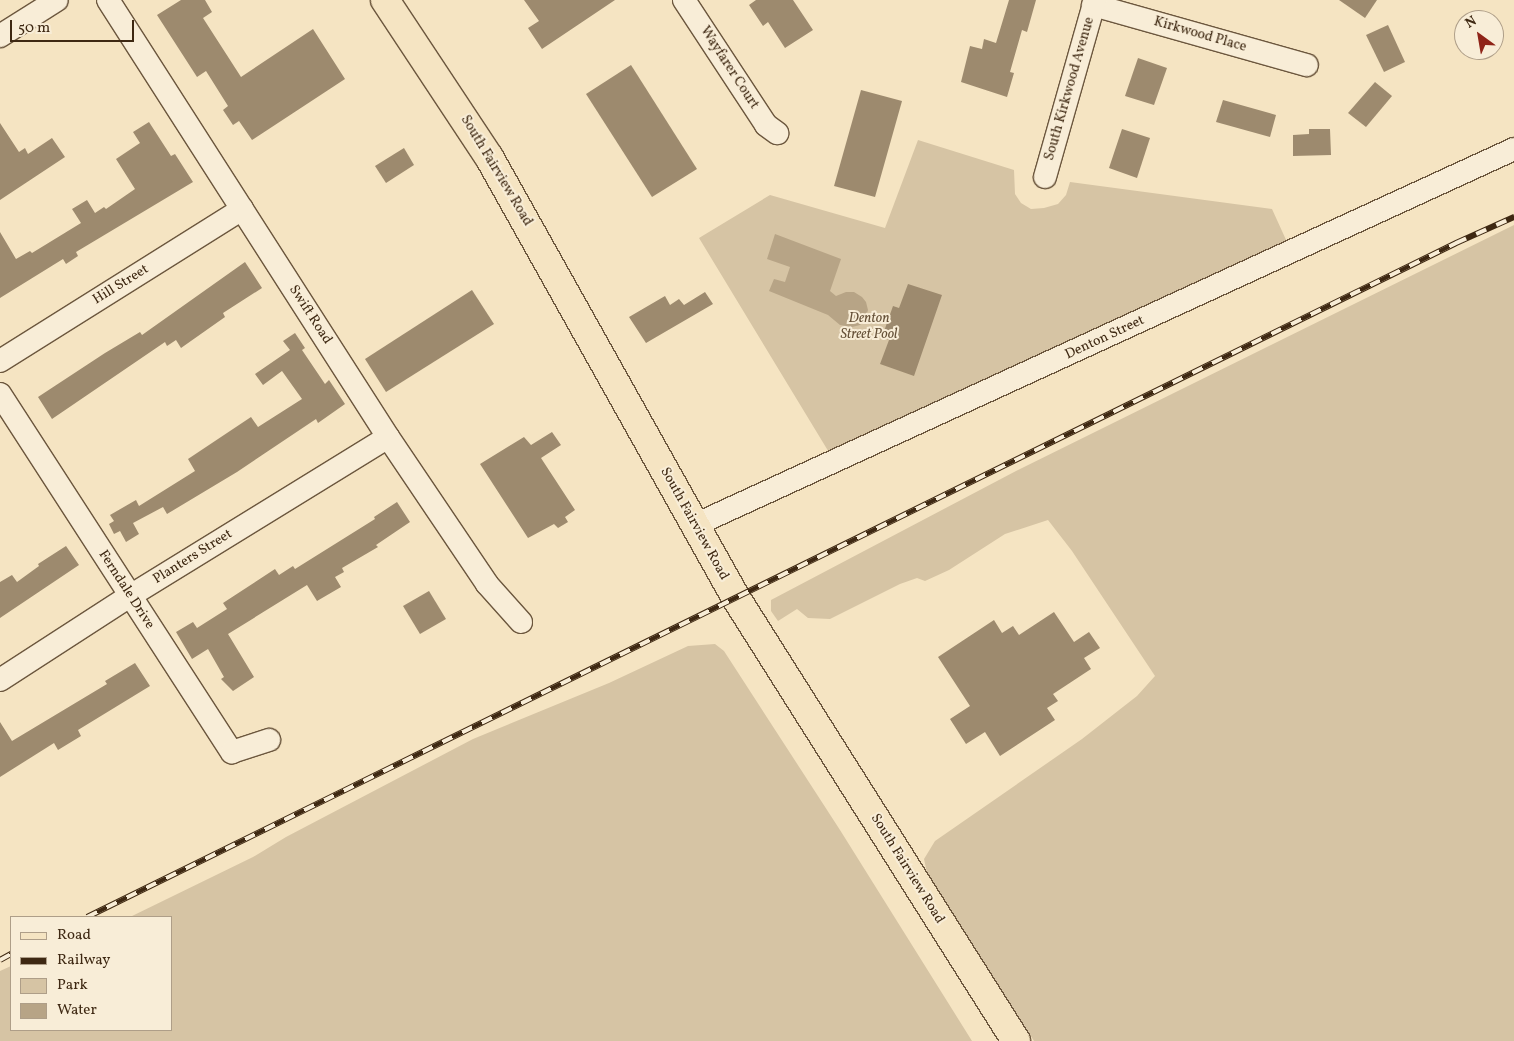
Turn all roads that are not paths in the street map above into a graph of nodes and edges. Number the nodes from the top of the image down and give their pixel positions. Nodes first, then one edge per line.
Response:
1 (57, 0) edge
2 (108, 0) edge
3 (385, 0) edge
4 (684, 0) edge
5 (1094, 2) edge
6 (0, 36) edge
7 (1307, 65) dead end
8 (776, 133) dead end
9 (1514, 149) edge
10 (1045, 177) dead end
11 (242, 209) junction
12 (0, 361) edge
13 (0, 394) edge
14 (388, 437) junction
15 (695, 525) junction
16 (130, 596) junction
17 (521, 622) dead end
18 (0, 680) edge
19 (269, 740) dead end
20 (1016, 1041) edge

1 - 6 street
2 - 11 street, Swift Road
3 - 15 main road, South Fairview Road
4 - 8 street, Wayfarer Court
5 - 7 street, Kirkwood Place
5 - 10 street, South Kirkwood Avenue
9 - 15 street, Denton Street
11 - 12 street, Hill Street
11 - 14 street, Swift Road
13 - 16 street, Ferndale Drive
14 - 16 street, Planters Street
14 - 17 street, Swift Road
15 - 20 main road, South Fairview Road
16 - 18 street, Planters Street
16 - 19 street, Ferndale Drive

